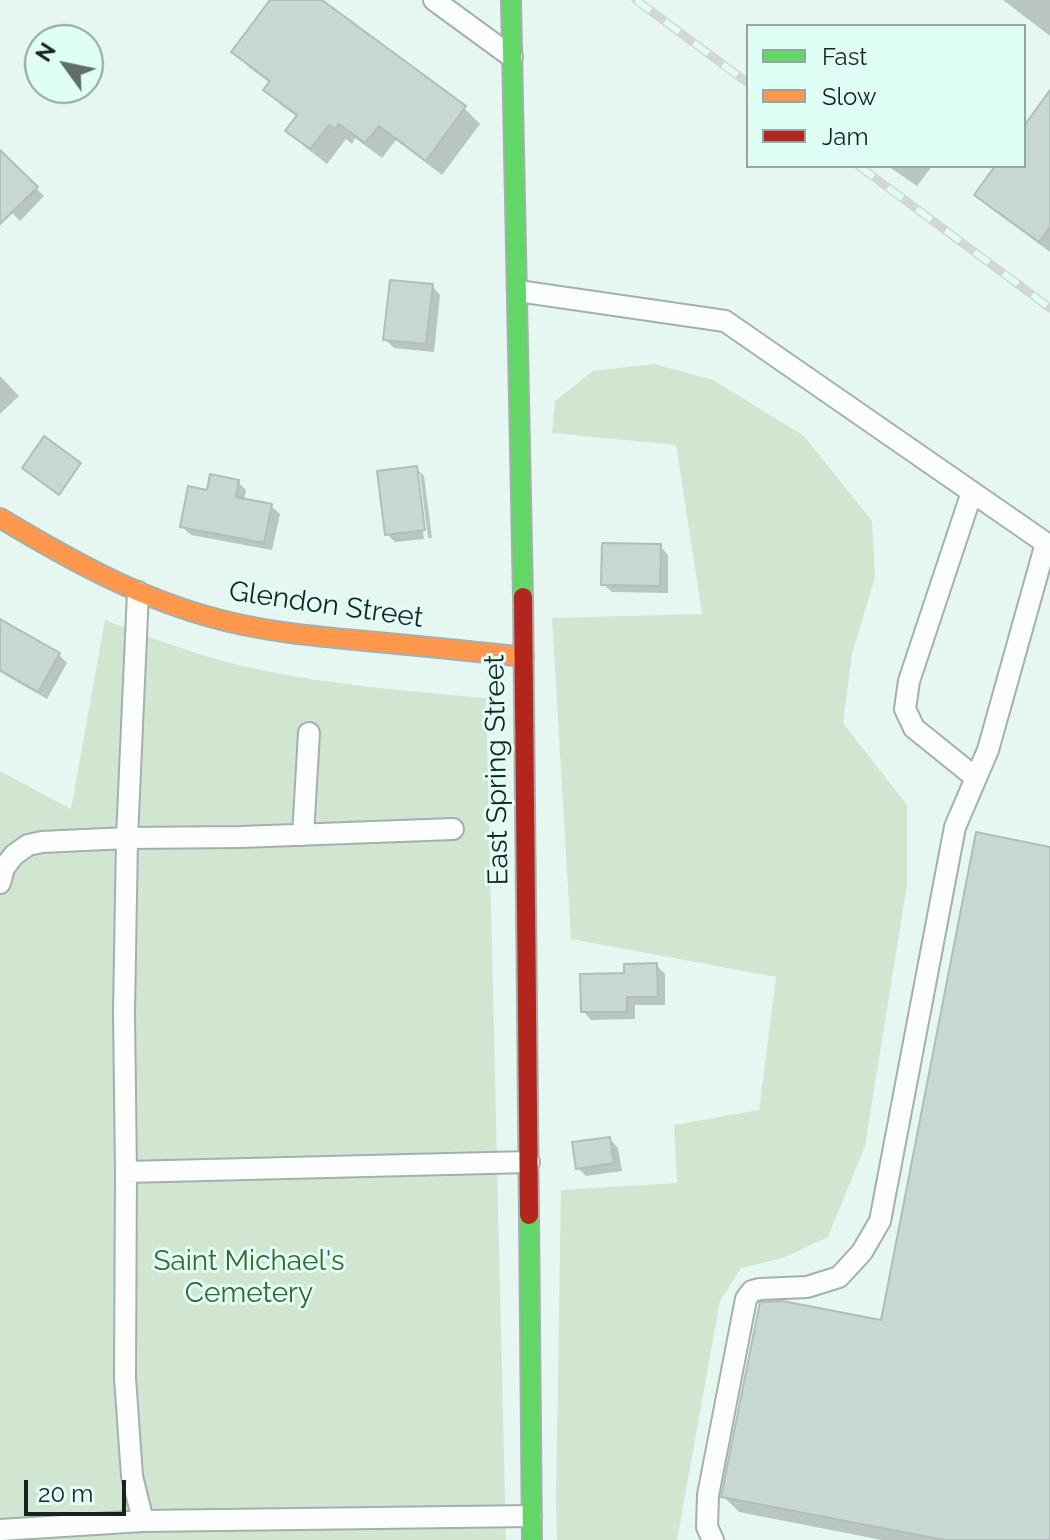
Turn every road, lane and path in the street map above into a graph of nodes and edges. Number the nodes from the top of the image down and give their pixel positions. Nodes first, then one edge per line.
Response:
1 (434, 0) edge
2 (511, 0) edge
3 (512, 57) junction
4 (518, 291) junction
5 (972, 492) junction
6 (0, 518) edge
7 (1048, 544) edge
8 (138, 592) junction
9 (524, 657) junction
10 (309, 733) dead end
11 (976, 778) junction
12 (453, 829) dead end
13 (303, 835) junction
14 (127, 838) junction
15 (0, 883) edge
16 (529, 1162) junction
17 (126, 1172) junction
18 (531, 1516) junction
19 (143, 1521) junction
20 (0, 1530) edge
21 (532, 1540) edge
22 (713, 1540) edge

1 - 3 lane
2 - 3 main road, East Spring Street
3 - 4 main road, East Spring Street
4 - 5 lane
4 - 9 main road, East Spring Street
5 - 7 lane
5 - 11 lane
6 - 8 main road, Glendon Street
7 - 11 lane
8 - 9 main road, Glendon Street
8 - 14 lane
9 - 16 main road, East Spring Street
10 - 13 lane
11 - 22 lane
12 - 13 lane
13 - 14 lane
14 - 15 lane
14 - 17 lane
16 - 17 lane
16 - 18 main road, East Spring Street
17 - 19 lane
18 - 19 lane
18 - 21 main road, East Spring Street
19 - 20 lane

